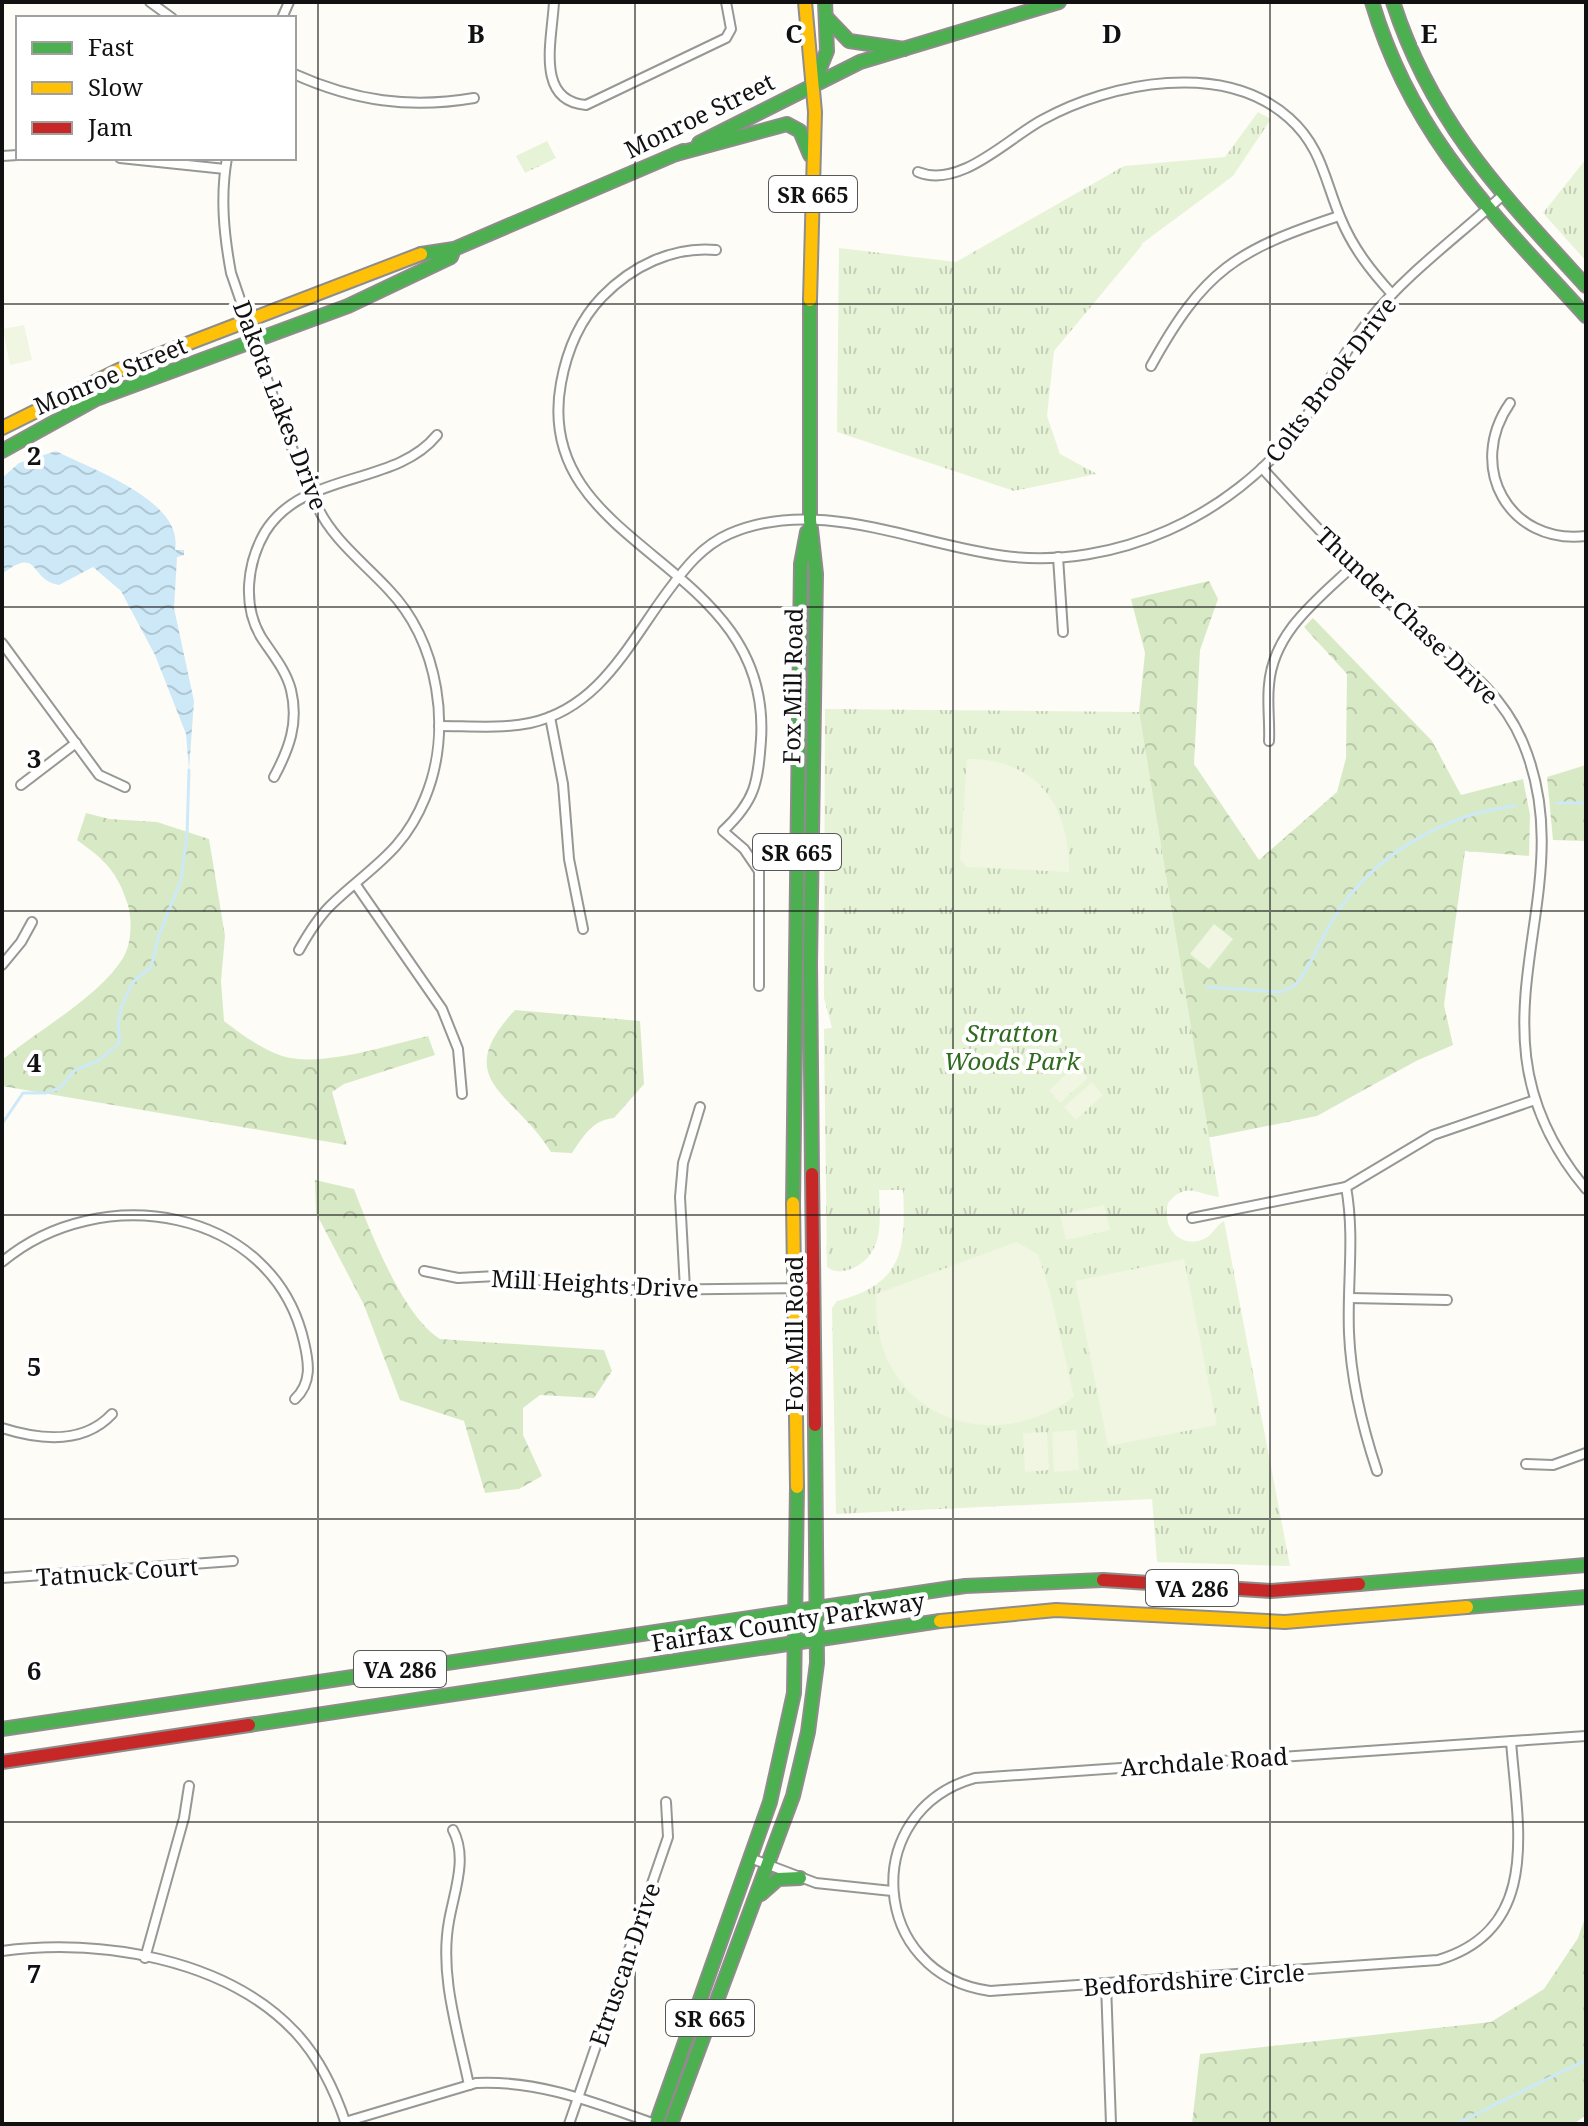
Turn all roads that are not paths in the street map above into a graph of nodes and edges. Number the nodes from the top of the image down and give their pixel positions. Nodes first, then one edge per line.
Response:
1 (150, 2) edge
2 (554, 2) edge
3 (726, 2) edge
4 (805, 2) edge
5 (825, 2) edge
6 (1059, 2) edge
7 (1372, 2) edge
8 (1393, 2) edge
9 (169, 16) edge
10 (826, 17) junction
11 (904, 49) junction
12 (296, 75) edge
13 (814, 83) junction
14 (474, 98) dead end
15 (676, 154) junction
16 (139, 160) edge
17 (227, 160) edge
18 (814, 166) junction
19 (225, 169) junction
20 (918, 172) dead end
21 (1504, 194) junction
22 (1489, 208) junction
23 (1339, 216) junction
24 (454, 249) junction
25 (716, 250) dead end
26 (1586, 286) edge
27 (1392, 294) junction
28 (1586, 316) edge
29 (247, 321) junction
30 (254, 339) junction
31 (1151, 366) dead end
32 (1510, 403) dead end
33 (2, 428) edge
34 (437, 435) dead end
35 (2, 451) edge
36 (1262, 468) junction
37 (312, 495) junction
38 (810, 520) junction
39 (1586, 536) edge
40 (1058, 557) junction
41 (1354, 565) junction
42 (680, 575) junction
43 (1063, 632) dead end
44 (2, 643) edge
45 (550, 717) junction
46 (439, 726) junction
47 (1269, 741) dead end
48 (76, 743) junction
49 (274, 777) dead end
50 (21, 785) dead end
51 (125, 787) dead end
52 (356, 885) junction
53 (32, 922) dead end
54 (583, 929) dead end
55 (299, 950) dead end
56 (2, 965) edge
57 (759, 986) dead end
58 (462, 1094) dead end
59 (1535, 1100) junction
60 (700, 1107) dead end
61 (1346, 1187) junction
62 (1586, 1189) edge
63 (1192, 1218) dead end
64 (2, 1262) edge
65 (424, 1271) dead end
66 (794, 1288) junction
67 (815, 1288) junction
68 (685, 1289) junction
69 (1350, 1298) junction
70 (1447, 1300) dead end
71 (295, 1399) dead end
72 (112, 1414) dead end
73 (2, 1428) edge
74 (1586, 1453) edge
75 (1526, 1464) dead end
76 (1377, 1471) dead end
77 (233, 1561) dead end
78 (1586, 1565) edge
79 (2, 1578) edge
80 (1586, 1597) edge
81 (818, 1607) junction
82 (798, 1610) junction
83 (817, 1640) junction
84 (798, 1641) junction
85 (2, 1729) edge
86 (1586, 1736) edge
87 (1511, 1741) junction
88 (2, 1762) edge
89 (189, 1786) dead end
90 (666, 1802) dead end
91 (453, 1830) dead end
92 (749, 1858) junction
93 (768, 1865) junction
94 (800, 1878) junction
95 (892, 1891) junction
96 (755, 1900) junction
97 (2, 1951) edge
98 (145, 1958) junction
99 (1106, 1984) junction
100 (469, 2085) junction
101 (578, 2097) junction
102 (345, 2123) edge
103 (569, 2124) edge
104 (656, 2124) edge
105 (671, 2124) edge
106 (1111, 2124) edge

1 - 9 street
2 - 3 street
4 - 13 main road, Fox Mill Road / SR 665
5 - 10 main road, Fox Mill Road / SR 665
6 - 11 main road, Monroe Street
7 - 22 main road
8 - 21 main road
10 - 11 main road
10 - 13 main road, Fox Mill Road / SR 665
11 - 13 main road, Monroe Street
12 - 14 street
13 - 15 main road, Monroe Street
13 - 18 main road, Fox Mill Road / SR 665
15 - 18 main road
15 - 24 main road, Monroe Street
16 - 19 street
17 - 19 street, Dakota Lakes Drive
18 - 38 main road, Fox Mill Road / SR 665
19 - 29 street, Dakota Lakes Drive
20 - 23 street
21 - 22 street, Colts Brook Drive
21 - 26 main road
22 - 27 street, Colts Brook Drive
22 - 28 main road
23 - 27 street
23 - 31 street
24 - 29 main road, Monroe Street
24 - 30 main road, Monroe Street
25 - 42 street
27 - 36 street, Colts Brook Drive
29 - 30 street, Dakota Lakes Drive
29 - 33 main road, Monroe Street
30 - 35 main road, Monroe Street
30 - 37 street, Dakota Lakes Drive
32 - 39 street
34 - 37 street
36 - 40 street, Colts Brook Drive
36 - 41 street, Thunder Chase Drive
37 - 46 street, Dakota Lakes Drive
37 - 49 street
38 - 40 street, Colts Brook Drive
38 - 42 street, Colts Brook Drive
38 - 66 main road, Fox Mill Road / SR 665
38 - 67 main road, Fox Mill Road / SR 665
40 - 43 street
41 - 47 street
41 - 59 street, Thunder Chase Drive
42 - 45 street, Colts Brook Drive
42 - 57 street
44 - 48 street
45 - 46 street, Colts Brook Drive
45 - 54 street
46 - 52 street, Dakota Lakes Drive
48 - 50 street
48 - 51 street
52 - 55 street, Dakota Lakes Drive
52 - 58 street
53 - 56 street
59 - 61 street
59 - 62 street, Thunder Chase Drive
60 - 68 street
61 - 63 street
61 - 69 street
64 - 71 street
65 - 68 street, Mill Heights Drive
66 - 67 street, Mill Heights Drive
66 - 68 street, Mill Heights Drive
66 - 82 main road, Fox Mill Road / SR 665
67 - 81 main road, Fox Mill Road / SR 665
69 - 70 street
69 - 76 street
72 - 73 street
74 - 75 street
77 - 79 street, Tatnuck Court
78 - 81 main road, Fairfax County Parkway / VA 286
80 - 83 main road, Fairfax County Parkway / VA 286
81 - 82 main road, Fairfax County Parkway / VA 286
81 - 83 main road, Fox Mill Road / SR 665
82 - 84 main road, Fox Mill Road / SR 665
82 - 85 main road, Fairfax County Parkway / VA 286
83 - 84 main road, Fairfax County Parkway / VA 286
83 - 93 main road, Fox Mill Road / SR 665
84 - 88 main road, Fairfax County Parkway / VA 286
84 - 92 main road, Fox Mill Road / SR 665
86 - 87 street, Archdale Road
87 - 95 street, Archdale Road
87 - 99 street, Bedfordshire Circle
89 - 98 street
90 - 101 street, Etruscan Drive
91 - 100 street
92 - 93 street
92 - 104 main road, Fox Mill Road / SR 665
93 - 94 street
93 - 96 main road, Fox Mill Road / SR 665
94 - 95 street
94 - 96 main road
95 - 99 street, Bedfordshire Circle
96 - 105 main road, Fox Mill Road / SR 665
97 - 98 street
98 - 102 street
99 - 106 street
100 - 101 street
100 - 102 street
101 - 103 street, Etruscan Drive
101 - 104 street

